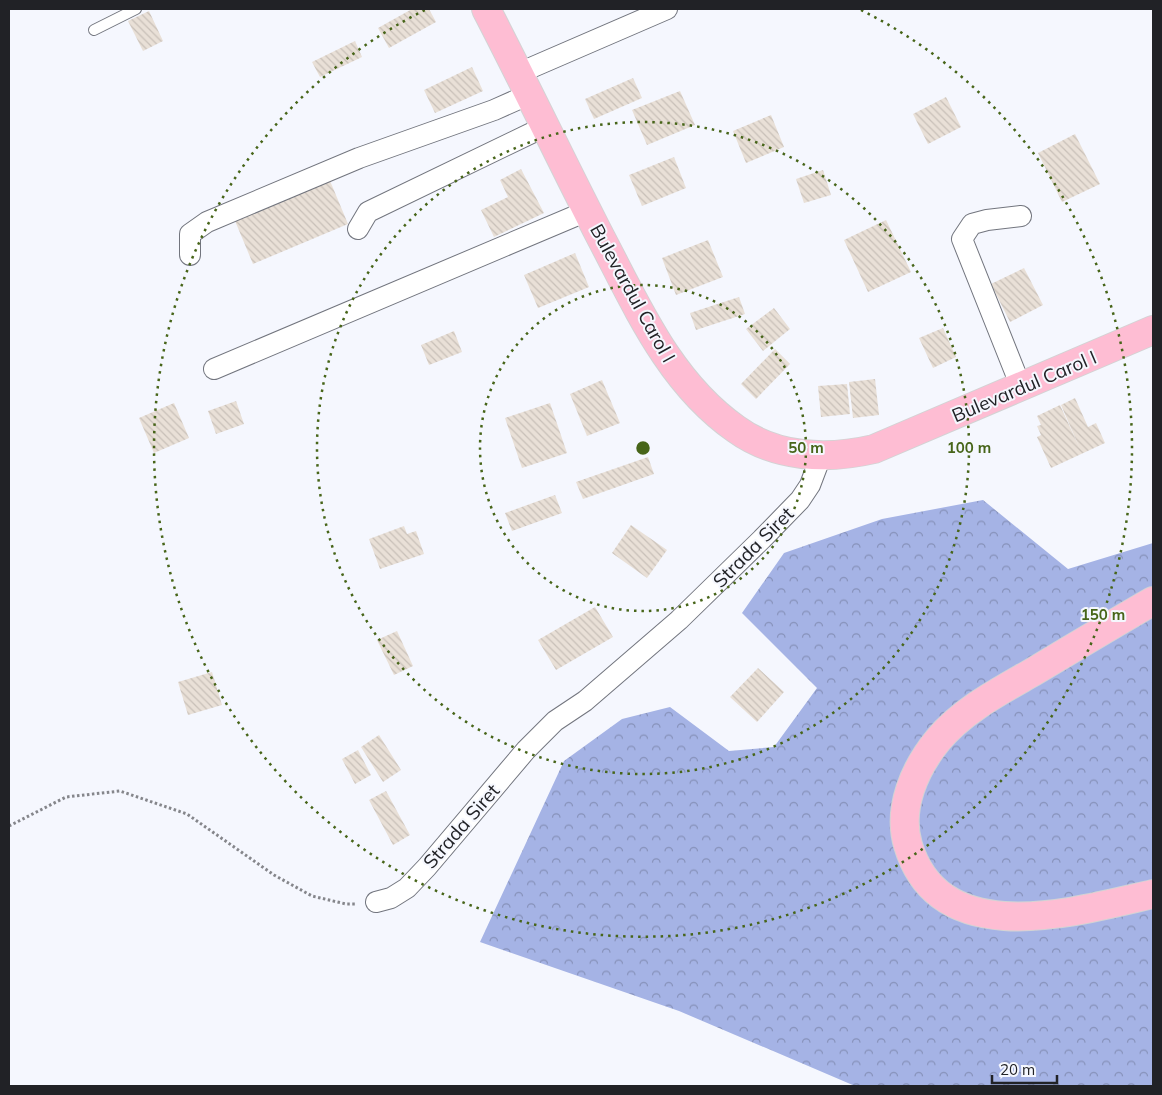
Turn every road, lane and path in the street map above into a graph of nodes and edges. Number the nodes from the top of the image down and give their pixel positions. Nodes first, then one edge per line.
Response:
1 (136, 9) edge
2 (486, 9) edge
3 (667, 9) edge
4 (94, 30) dead end
5 (525, 84) junction
6 (546, 126) junction
7 (587, 211) junction
8 (1021, 216) dead end
9 (358, 229) dead end
10 (190, 255) dead end
11 (1153, 330) edge
12 (214, 369) dead end
13 (1021, 387) junction
14 (821, 456) junction
15 (1153, 601) edge
16 (9, 826) edge
17 (1153, 894) edge
18 (376, 902) joint

1 - 4 lane
2 - 5 main road, Bulevardul Carol I
3 - 5 street
5 - 6 main road, Bulevardul Carol I
5 - 10 street
6 - 7 main road, Bulevardul Carol I
6 - 9 street
7 - 12 street
7 - 14 main road, Bulevardul Carol I
8 - 13 street
11 - 13 main road, Bulevardul Carol I
13 - 14 main road, Bulevardul Carol I
14 - 18 street, Strada Siret
15 - 17 main road
16 - 18 path

